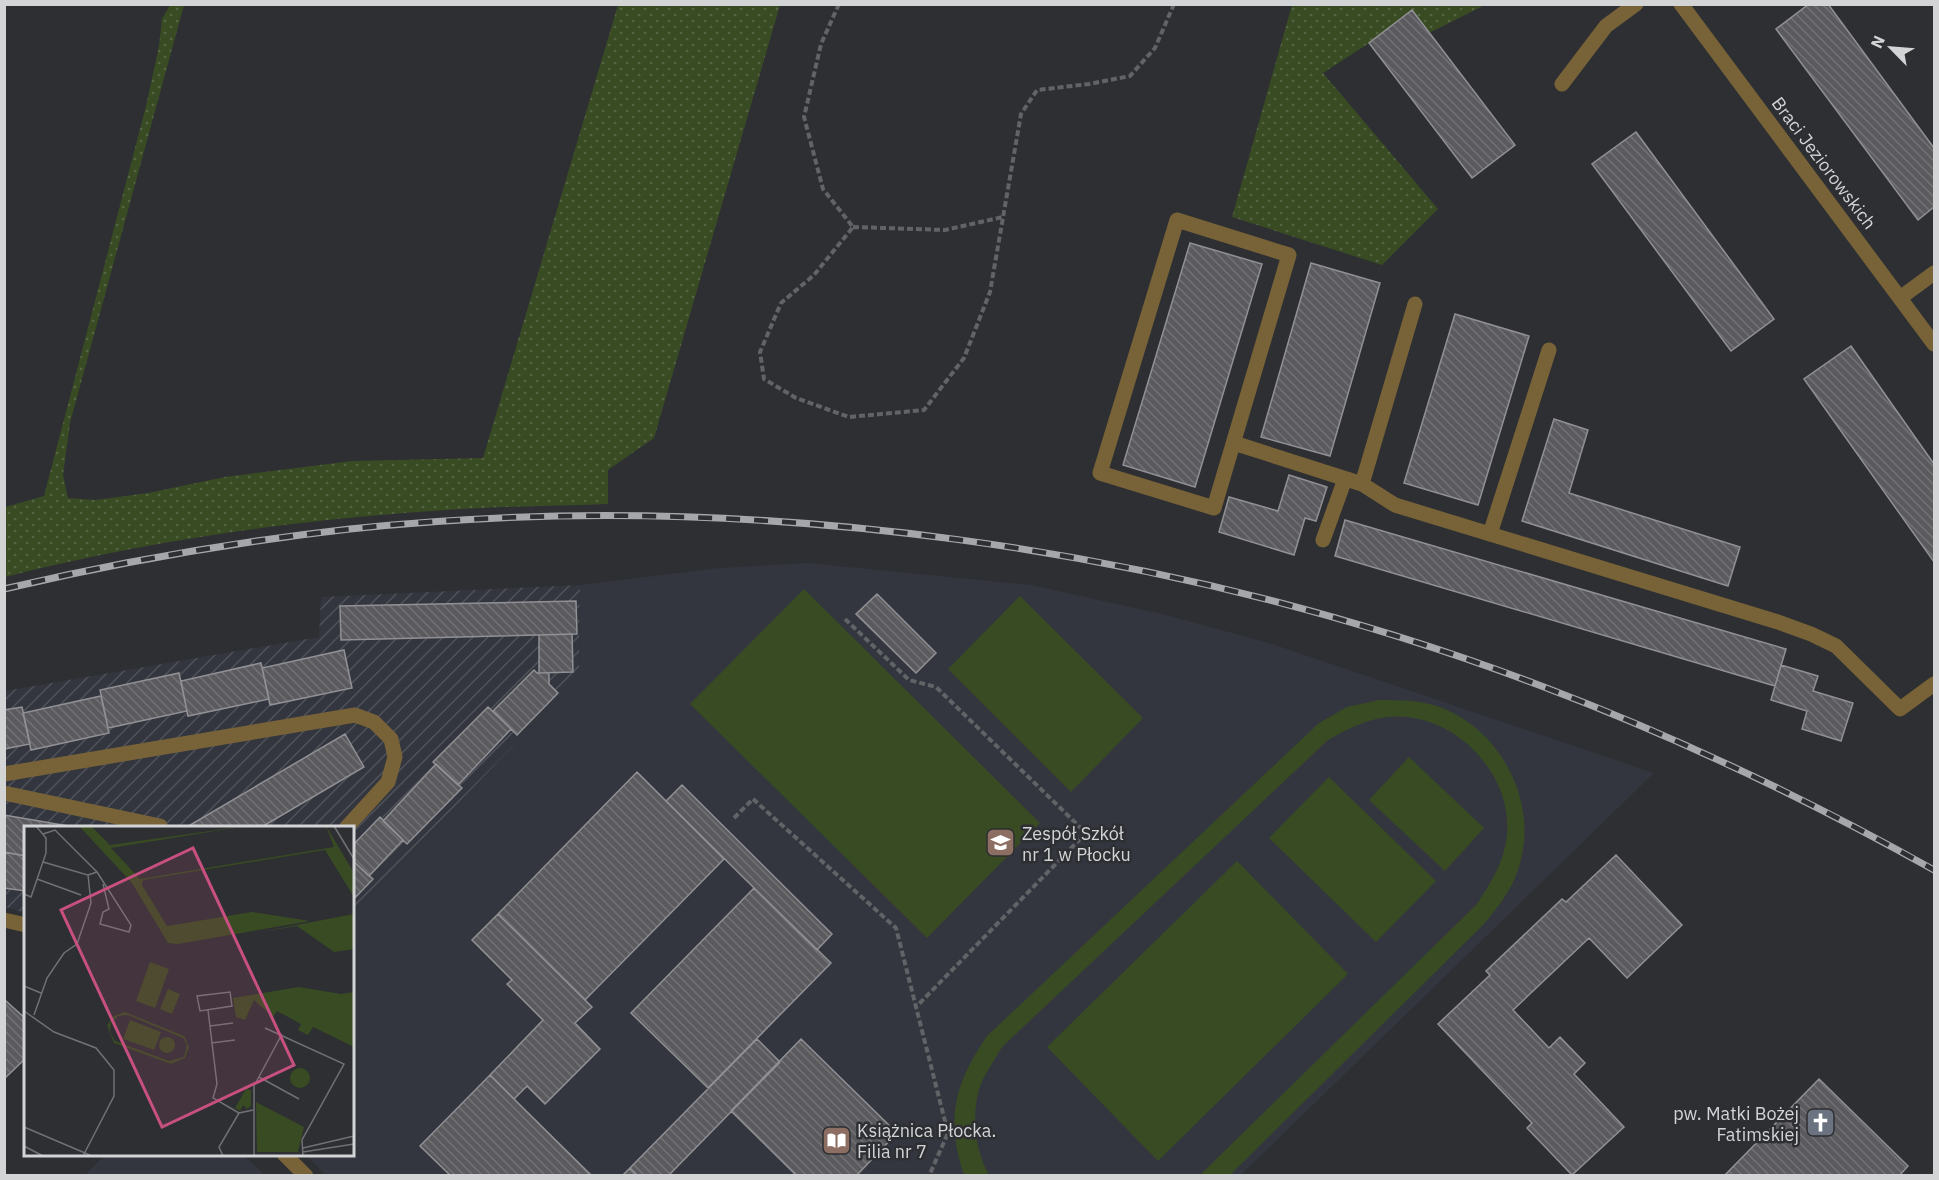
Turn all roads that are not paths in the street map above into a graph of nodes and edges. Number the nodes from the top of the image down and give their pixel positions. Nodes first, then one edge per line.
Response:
1 (1635, 4) edge
2 (1681, 4) edge
3 (1562, 84) dead end
4 (1935, 273) edge
5 (1900, 298) junction
6 (1416, 304) dead end
7 (1935, 344) edge
8 (1549, 350) dead end
9 (1234, 443) junction
10 (1345, 479) junction
11 (1362, 484) junction
12 (1490, 534) junction
13 (1323, 540) dead end
14 (1935, 684) edge
15 (4, 774) edge
16 (4, 793) edge
17 (160, 826) edge
18 (348, 826) edge
19 (4, 920) edge
20 (24, 925) edge
21 (286, 1156) edge
22 (306, 1176) edge

1 - 3 street
2 - 5 street, Braci Jeziorowskich
4 - 5 street
5 - 7 street, Braci Jeziorowskich
6 - 11 street
8 - 12 street
9 - 9 street
9 - 10 street
10 - 11 street
10 - 13 street
11 - 12 street
12 - 14 street
15 - 18 street
16 - 17 street
19 - 20 street
21 - 22 street

